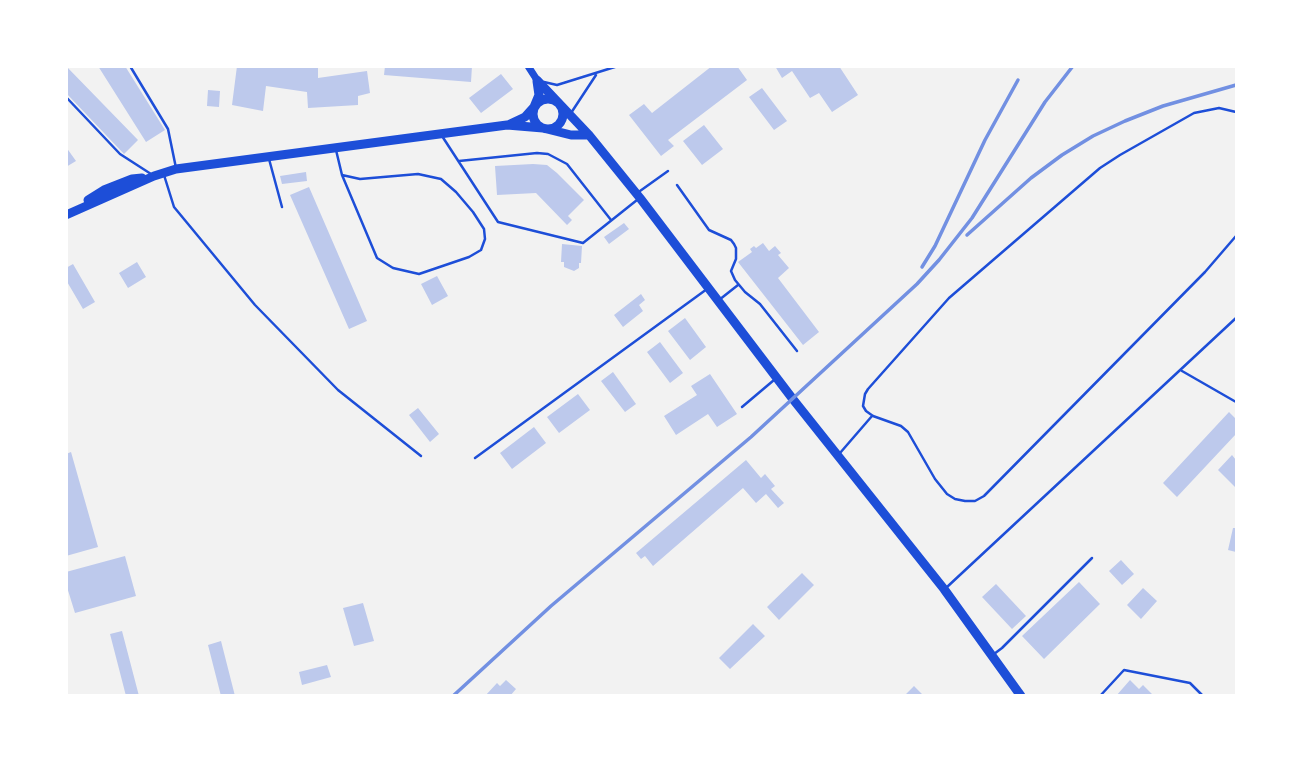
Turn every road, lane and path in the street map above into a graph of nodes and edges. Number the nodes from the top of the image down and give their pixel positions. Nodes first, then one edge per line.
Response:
1 (130, 66) edge
2 (527, 66) edge
3 (607, 66) edge
4 (618, 66) edge
5 (597, 74) junction
6 (537, 80) junction
7 (66, 97) edge
8 (559, 103) junction
9 (534, 107) junction
10 (1237, 112) edge
11 (569, 115) junction
12 (507, 125) junction
13 (543, 128) junction
14 (440, 134) junction
15 (589, 135) junction
16 (335, 148) junction
17 (269, 157) junction
18 (458, 161) junction
19 (176, 169) junction
20 (668, 171) dead end
21 (159, 175) junction
22 (342, 175) junction
23 (677, 185) dead end
24 (638, 196) junction
25 (282, 206) dead end
26 (66, 214) edge
27 (611, 220) junction
28 (1237, 236) edge
29 (738, 285) junction
30 (709, 288) junction
31 (718, 301) junction
32 (1237, 318) edge
33 (797, 351) dead end
34 (1180, 371) junction
35 (776, 377) junction
36 (1237, 402) edge
37 (742, 407) dead end
38 (873, 416) junction
39 (837, 455) junction
40 (421, 456) dead end
41 (475, 458) dead end
42 (1092, 558) dead end
43 (944, 589) junction
44 (992, 656) junction
45 (1021, 695) edge
46 (1100, 695) edge
47 (1203, 695) edge

1 - 19 lane
2 - 6 street
3 - 5 lane
4 - 5 lane
5 - 6 lane
5 - 11 lane
6 - 8 main road
6 - 9 main road
7 - 21 lane
8 - 9 main road
8 - 11 main road
8 - 13 main road
9 - 12 main road
9 - 13 main road
10 - 38 lane
11 - 15 main road
12 - 13 main road
12 - 14 main road
13 - 15 main road
14 - 16 main road
14 - 18 lane
15 - 24 main road
16 - 17 main road
16 - 22 lane
17 - 19 main road
17 - 25 lane
18 - 27 lane
18 - 27 lane
19 - 21 main road
20 - 24 lane
21 - 26 main road
21 - 40 lane
22 - 22 lane
23 - 29 lane
24 - 27 lane
24 - 30 main road
28 - 38 lane
29 - 31 lane
29 - 33 lane
30 - 31 main road
30 - 41 lane
31 - 35 main road
32 - 34 lane
34 - 36 lane
34 - 43 lane
35 - 37 lane
35 - 39 main road
38 - 39 lane
39 - 43 main road
42 - 44 lane
43 - 44 main road
44 - 45 main road
46 - 47 lane

